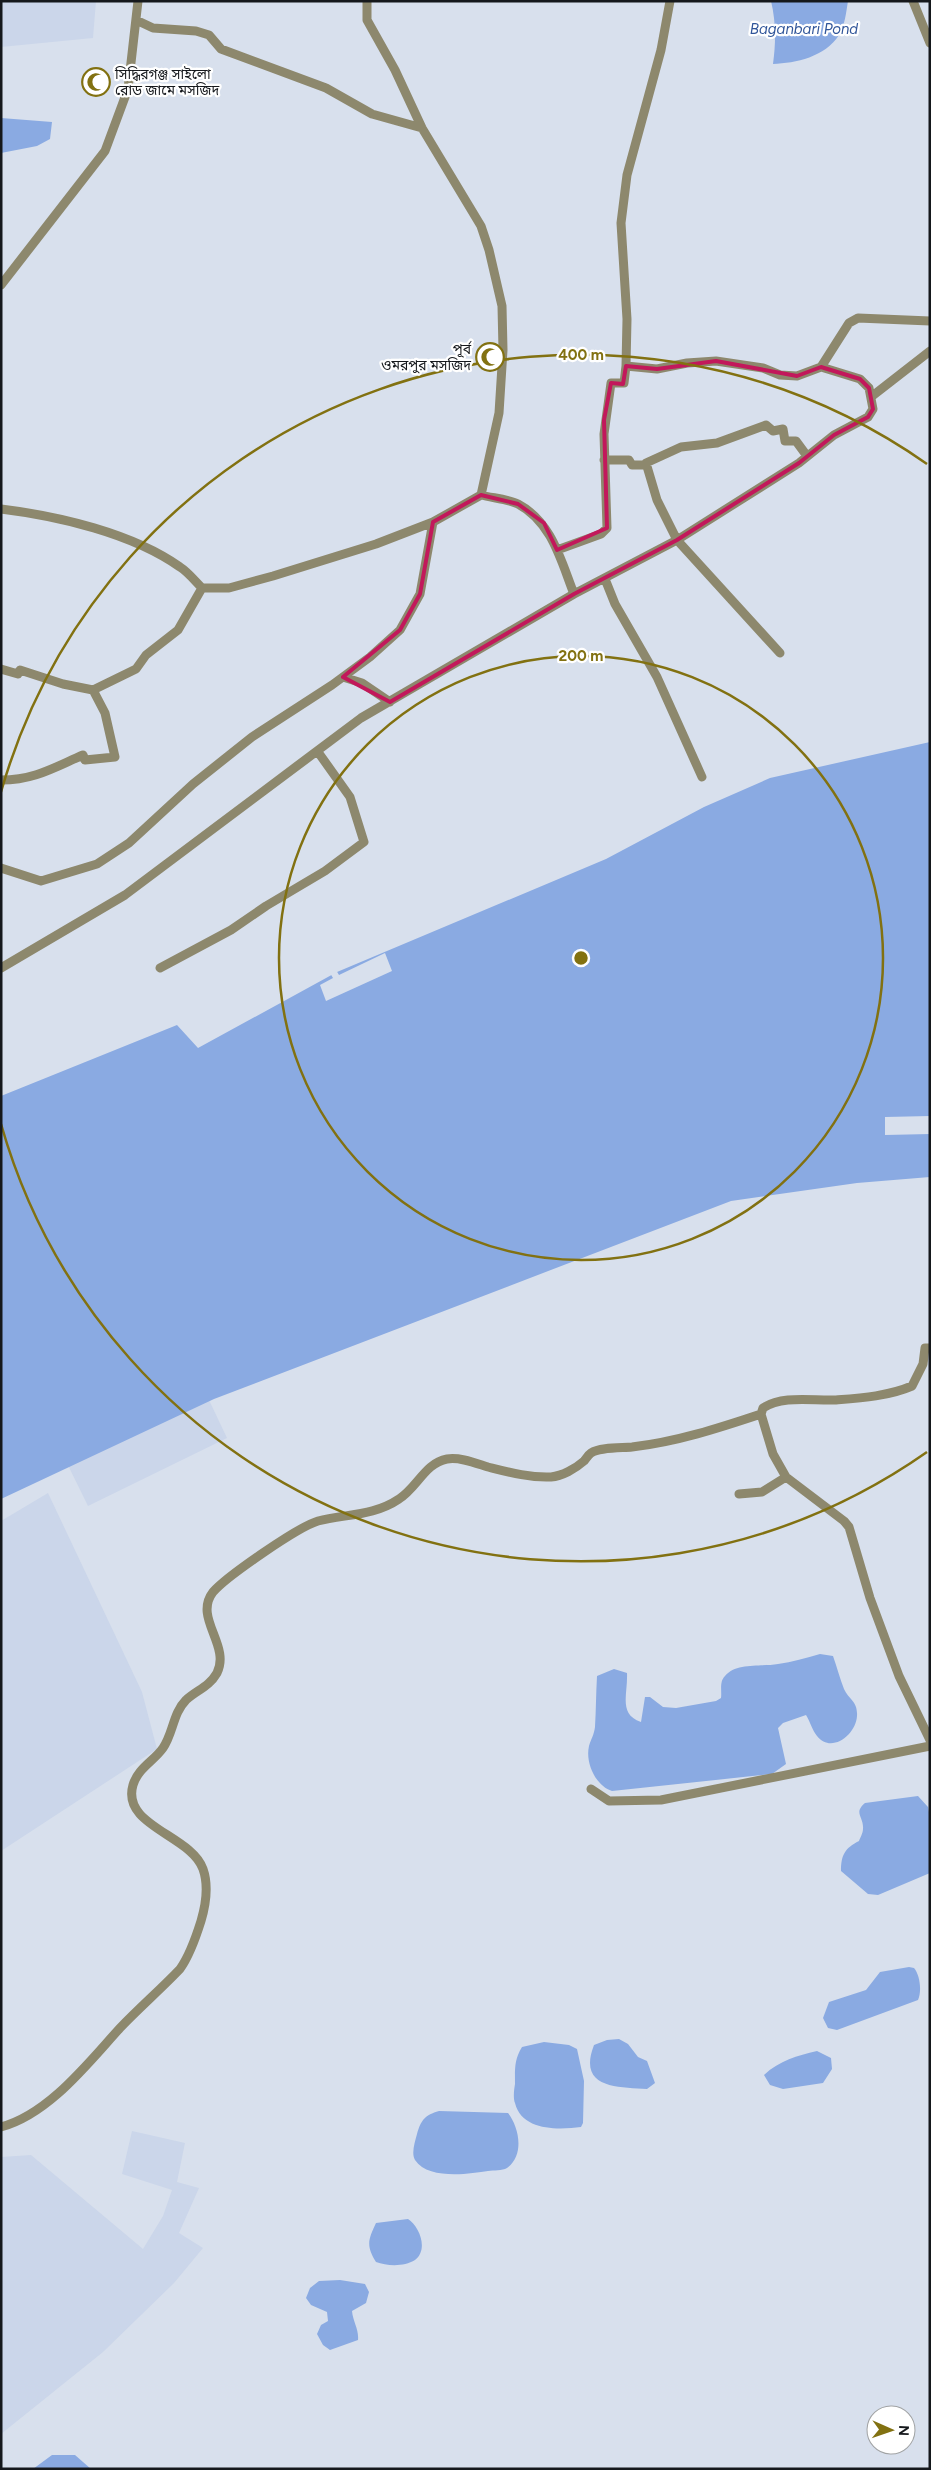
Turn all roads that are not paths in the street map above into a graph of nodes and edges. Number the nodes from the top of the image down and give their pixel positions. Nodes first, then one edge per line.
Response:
1 (138, 1) edge
2 (367, 1) edge
3 (670, 1) edge
4 (913, 1) edge
5 (136, 20) junction
6 (930, 43) edge
7 (422, 128) junction
8 (1, 285) edge
9 (930, 321) edge
10 (930, 351) edge
11 (626, 366) junction
12 (821, 367) junction
13 (871, 397) junction
14 (808, 456) junction
15 (604, 460) junction
16 (646, 463) junction
17 (481, 495) junction
18 (1, 509) edge
19 (433, 522) junction
20 (677, 540) junction
21 (557, 550) junction
22 (605, 580) junction
23 (202, 588) junction
24 (574, 594) junction
25 (780, 652) dead end
26 (1, 669) edge
27 (343, 676) junction
28 (93, 690) junction
29 (390, 702) junction
30 (318, 752) junction
31 (702, 777) dead end
32 (1, 780) edge
33 (1, 868) edge
34 (1, 968) edge
35 (160, 968) dead end
36 (930, 1348) edge
37 (761, 1414) junction
38 (786, 1477) junction
39 (739, 1494) dead end
40 (930, 1740) edge
41 (930, 1746) edge
42 (591, 1789) dead end
43 (1, 2127) edge

1 - 5 street
2 - 7 street
3 - 11 street
4 - 6 street
5 - 7 street
5 - 8 street
7 - 17 street
9 - 12 street
10 - 13 street
11 - 12 street
11 - 15 street
12 - 13 street
13 - 14 street
14 - 16 street
14 - 20 street
15 - 16 street
15 - 21 street
16 - 20 street
17 - 19 street
17 - 21 street
18 - 23 street
19 - 23 street
19 - 27 street
20 - 22 street
20 - 25 street
21 - 24 street
22 - 24 street
22 - 31 street
23 - 28 street
24 - 29 street
26 - 28 street
27 - 29 street
27 - 33 street
28 - 32 street
29 - 30 street
30 - 34 street
30 - 35 street
36 - 37 street
37 - 38 street
37 - 43 street
38 - 39 street
38 - 40 street
41 - 42 street

